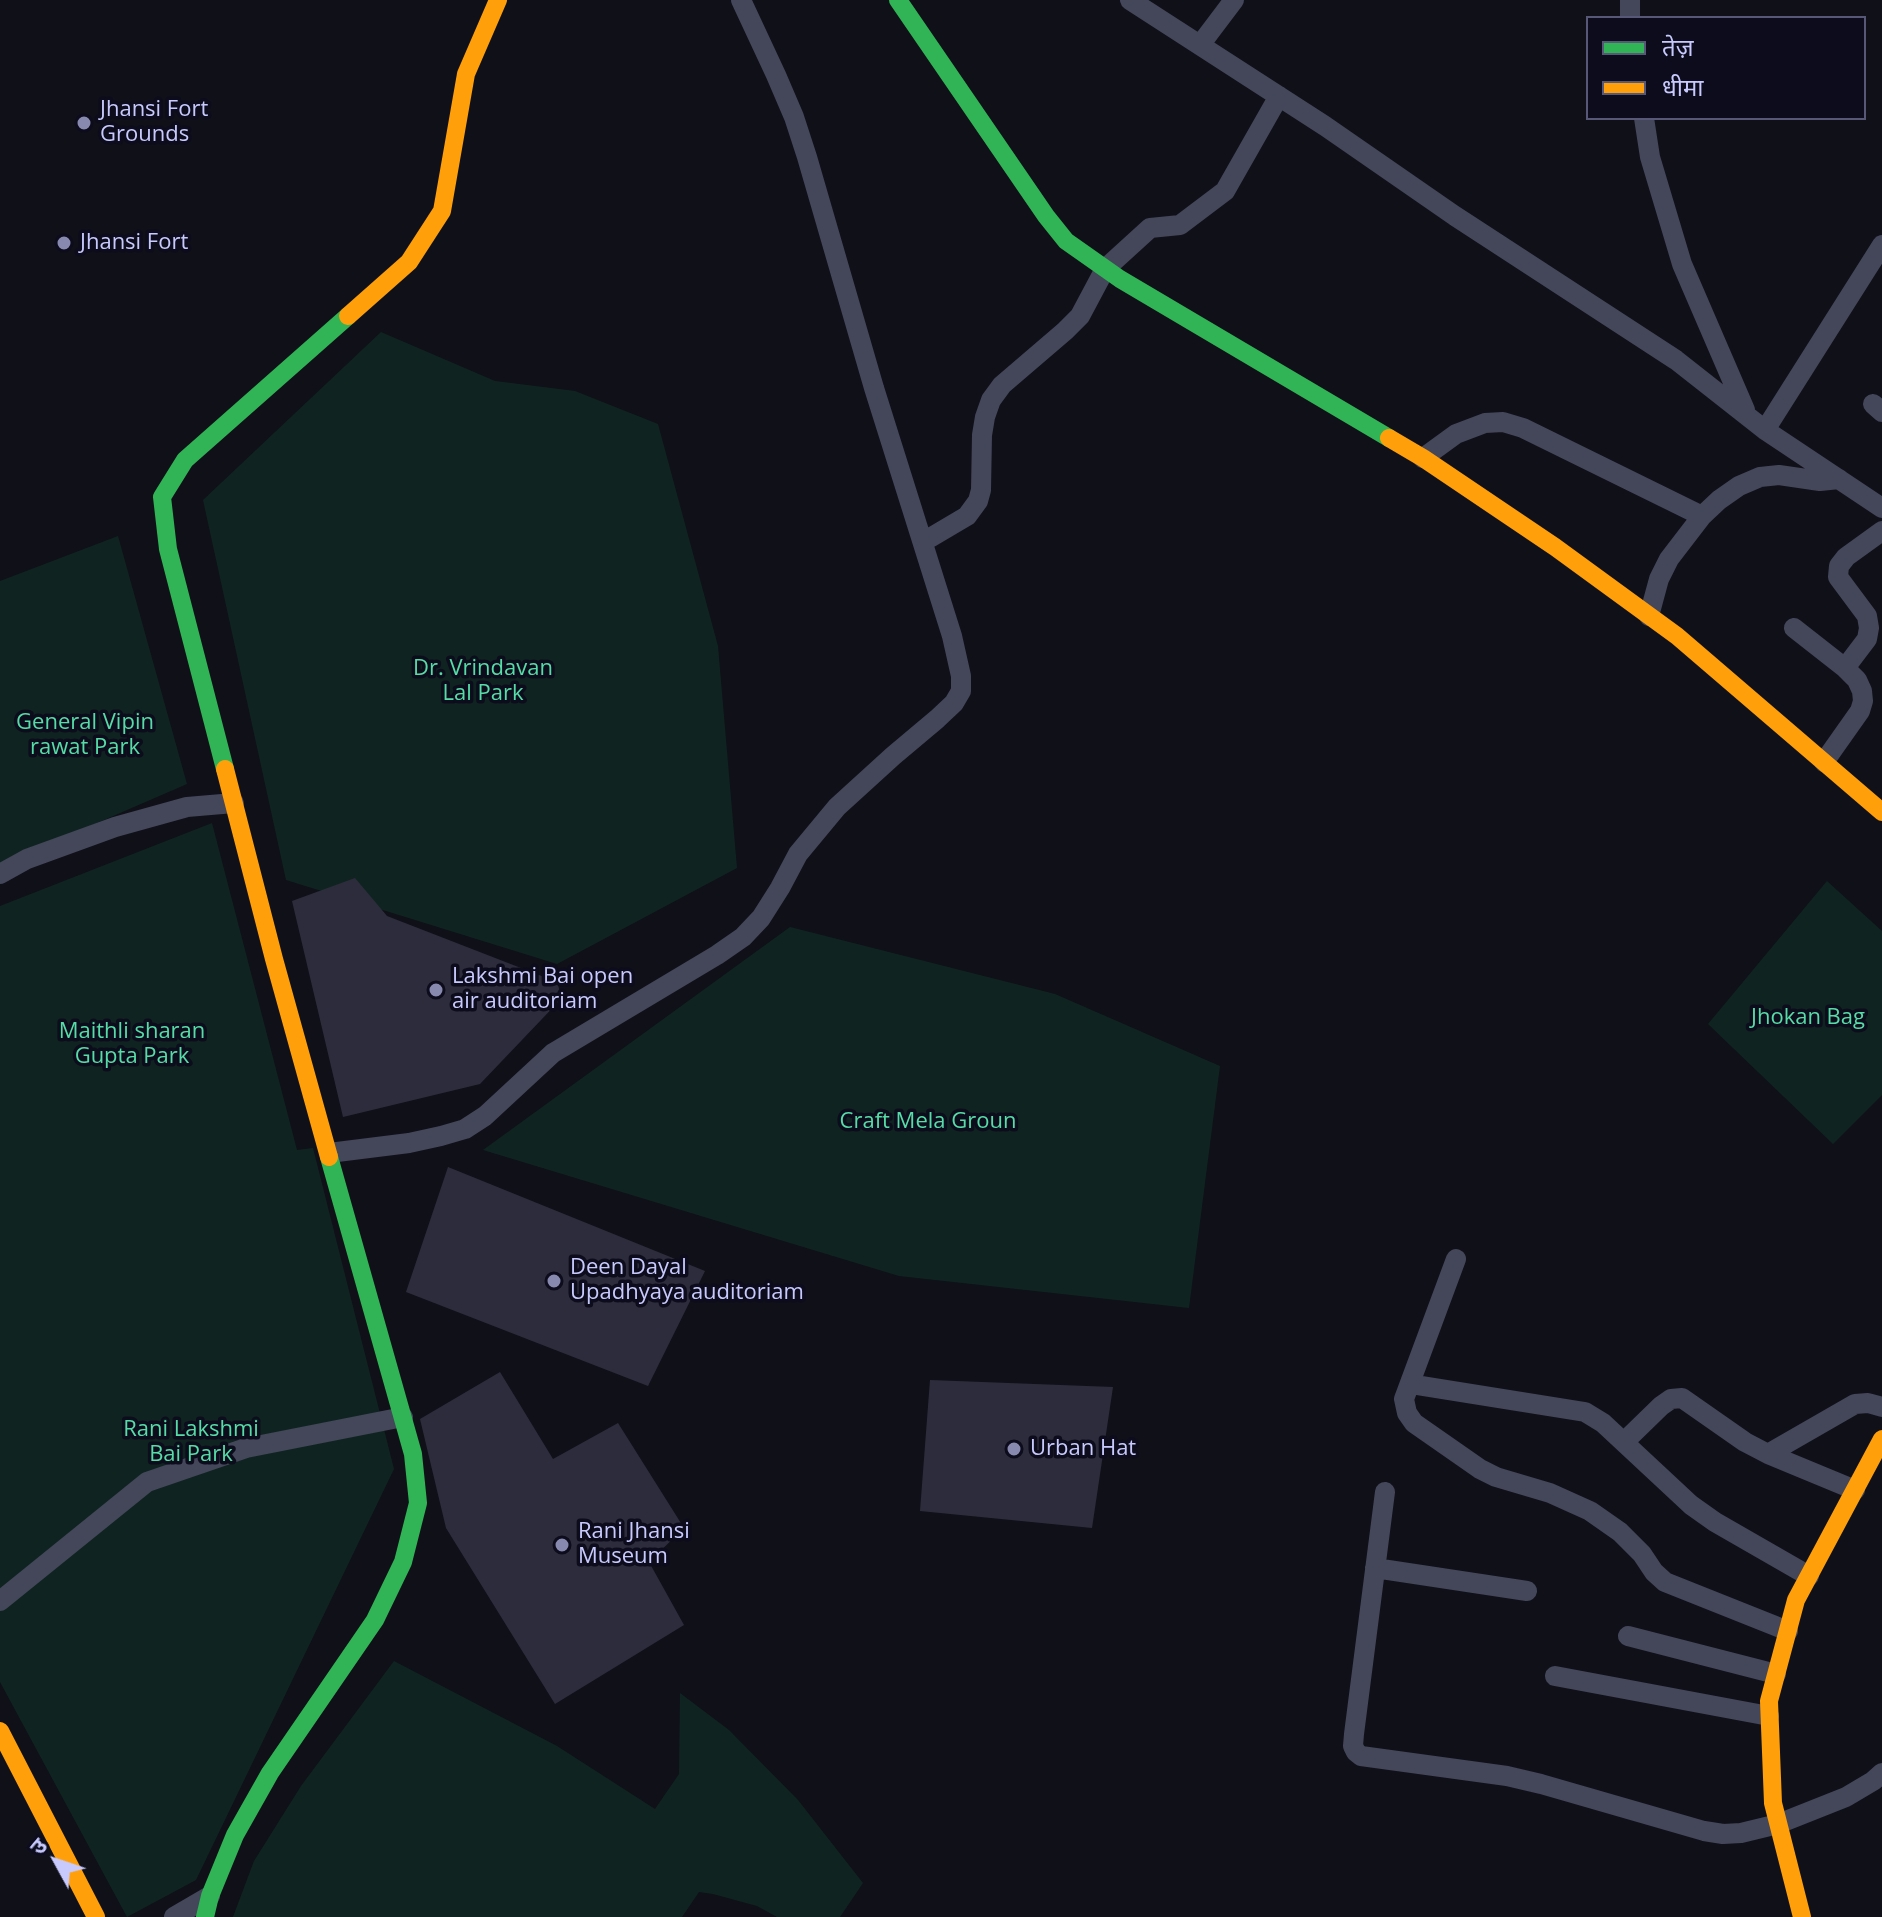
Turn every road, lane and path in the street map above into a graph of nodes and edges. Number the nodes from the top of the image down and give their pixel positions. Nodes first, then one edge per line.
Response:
1 (498, 0) edge
2 (741, 0) edge
3 (898, 0) edge
4 (1130, 0) edge
5 (1234, 0) edge
6 (1200, 45) junction
7 (1279, 96) junction
8 (1644, 120) edge
9 (1882, 245) edge
10 (1105, 269) junction
11 (1746, 414) junction
12 (1765, 430) junction
13 (1423, 458) junction
14 (1839, 479) junction
15 (1882, 508) edge
16 (1702, 516) junction
17 (1882, 531) edge
18 (923, 542) junction
19 (1649, 616) junction
20 (1794, 628) dead end
21 (1845, 668) junction
22 (1824, 762) junction
23 (234, 803) junction
24 (1882, 812) edge
25 (0, 874) edge
26 (329, 1153) junction
27 (1456, 1259) dead end
28 (1410, 1384) junction
29 (1882, 1407) edge
30 (403, 1417) junction
31 (1882, 1439) edge
32 (1624, 1442) junction
33 (1768, 1454) junction
34 (1855, 1490) junction
35 (1385, 1492) dead end
36 (1375, 1568) junction
37 (1809, 1576) junction
38 (1527, 1591) dead end
39 (0, 1601) edge
40 (1788, 1631) junction
41 (1628, 1636) dead end
42 (1776, 1674) junction
43 (1555, 1676) dead end
44 (1769, 1716) junction
45 (0, 1731) edge
46 (0, 1764) edge
47 (1882, 1773) edge
48 (1778, 1824) junction
49 (210, 1896) junction
50 (77, 1917) edge
51 (96, 1917) edge
52 (174, 1917) edge
53 (205, 1917) edge
54 (1802, 1917) edge

1 - 23 street
2 - 18 street
3 - 10 street
4 - 6 street
5 - 6 street
6 - 7 street
7 - 10 street
7 - 11 street
8 - 11 street
9 - 12 street
10 - 13 street
10 - 18 street
11 - 12 street
12 - 14 street
13 - 16 street
13 - 19 street
14 - 15 street
14 - 16 street
16 - 19 street
17 - 21 street
18 - 26 street
19 - 22 street
20 - 21 street
21 - 22 street
22 - 24 street
23 - 25 street
23 - 26 street
26 - 30 street
27 - 28 street
28 - 32 street
28 - 40 street
29 - 33 street
30 - 39 street
30 - 49 street
31 - 34 street
32 - 33 street
32 - 37 street
33 - 34 street
34 - 37 street
35 - 36 street
36 - 38 street
36 - 48 street
37 - 40 street
40 - 42 street
41 - 42 street
42 - 44 street
43 - 44 street
44 - 48 street
45 - 51 street
46 - 50 street
47 - 48 street
48 - 54 street
49 - 52 street
49 - 53 street

